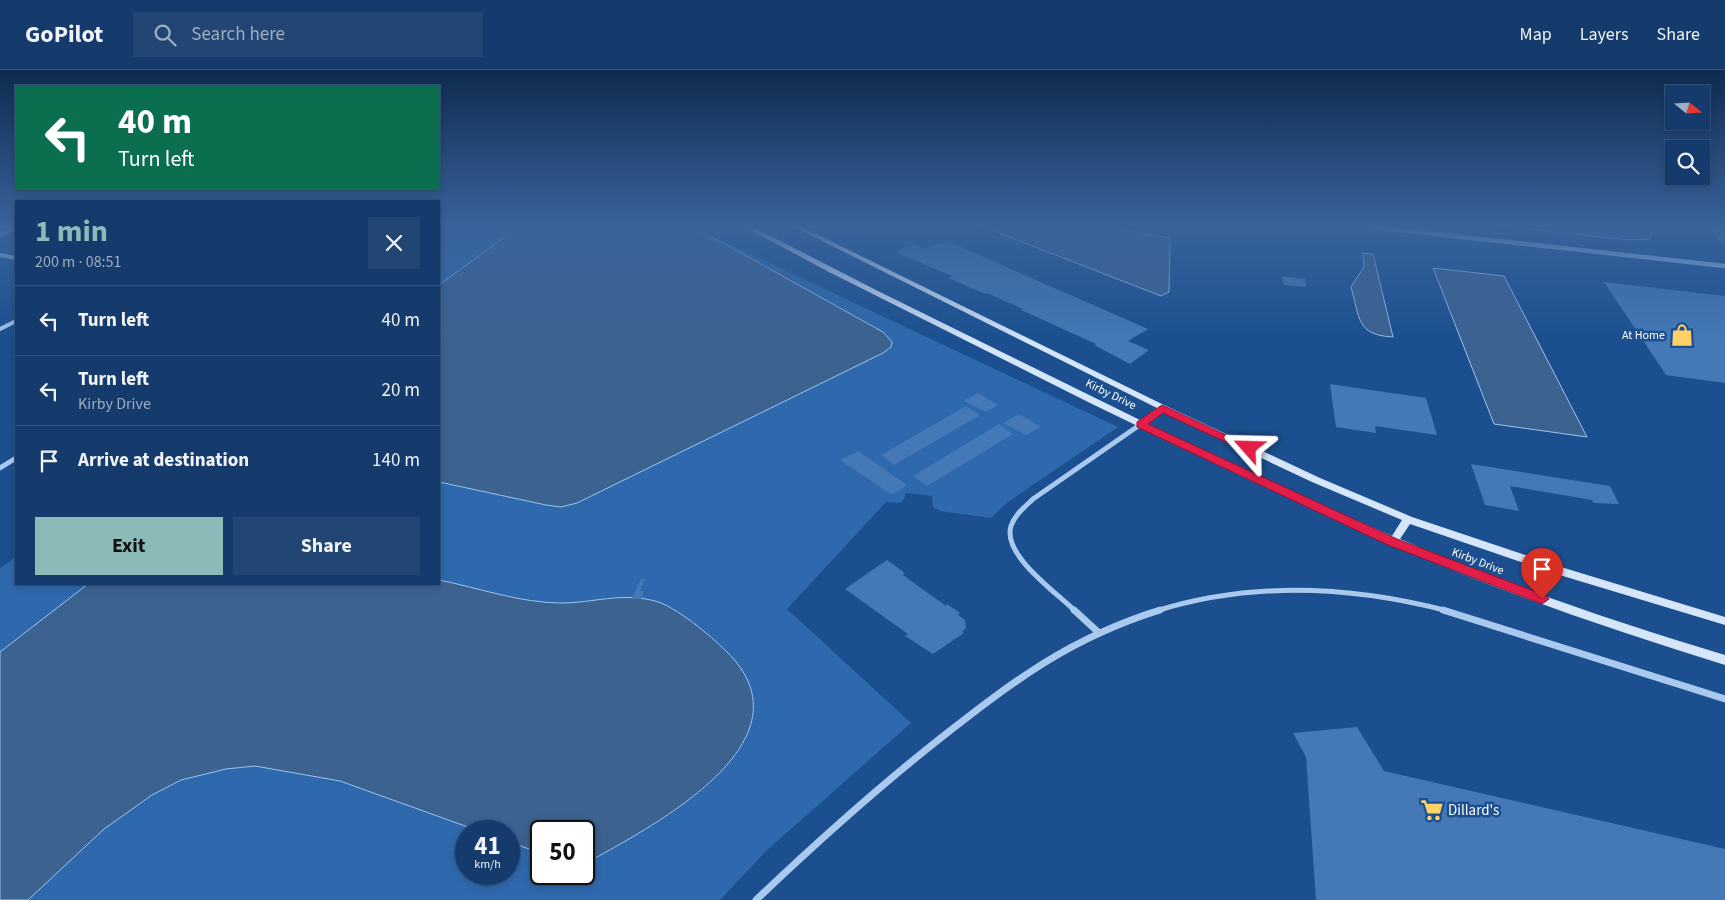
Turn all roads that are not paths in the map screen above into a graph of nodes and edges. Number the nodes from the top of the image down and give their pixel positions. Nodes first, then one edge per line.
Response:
1 (823, 265) edge
2 (873, 265) edge
3 (15, 322) edge
4 (0, 329) edge
5 (1162, 408) junction
6 (1141, 424) junction
7 (15, 459) edge
8 (0, 468) edge
9 (1408, 519) junction
10 (1393, 542) junction
11 (1725, 621) edge
12 (1098, 632) junction
13 (1725, 660) edge
14 (1725, 699) edge
15 (756, 900) edge

1 - 6 main road, Kirby Drive
2 - 5 main road, Kirby Drive
3 - 4 street
5 - 6 main road
5 - 9 main road, Kirby Drive
6 - 10 main road, Kirby Drive
6 - 12 street
7 - 8 street
9 - 10 main road
9 - 11 main road, Kirby Drive
10 - 13 main road, Kirby Drive
12 - 14 street
12 - 15 street

